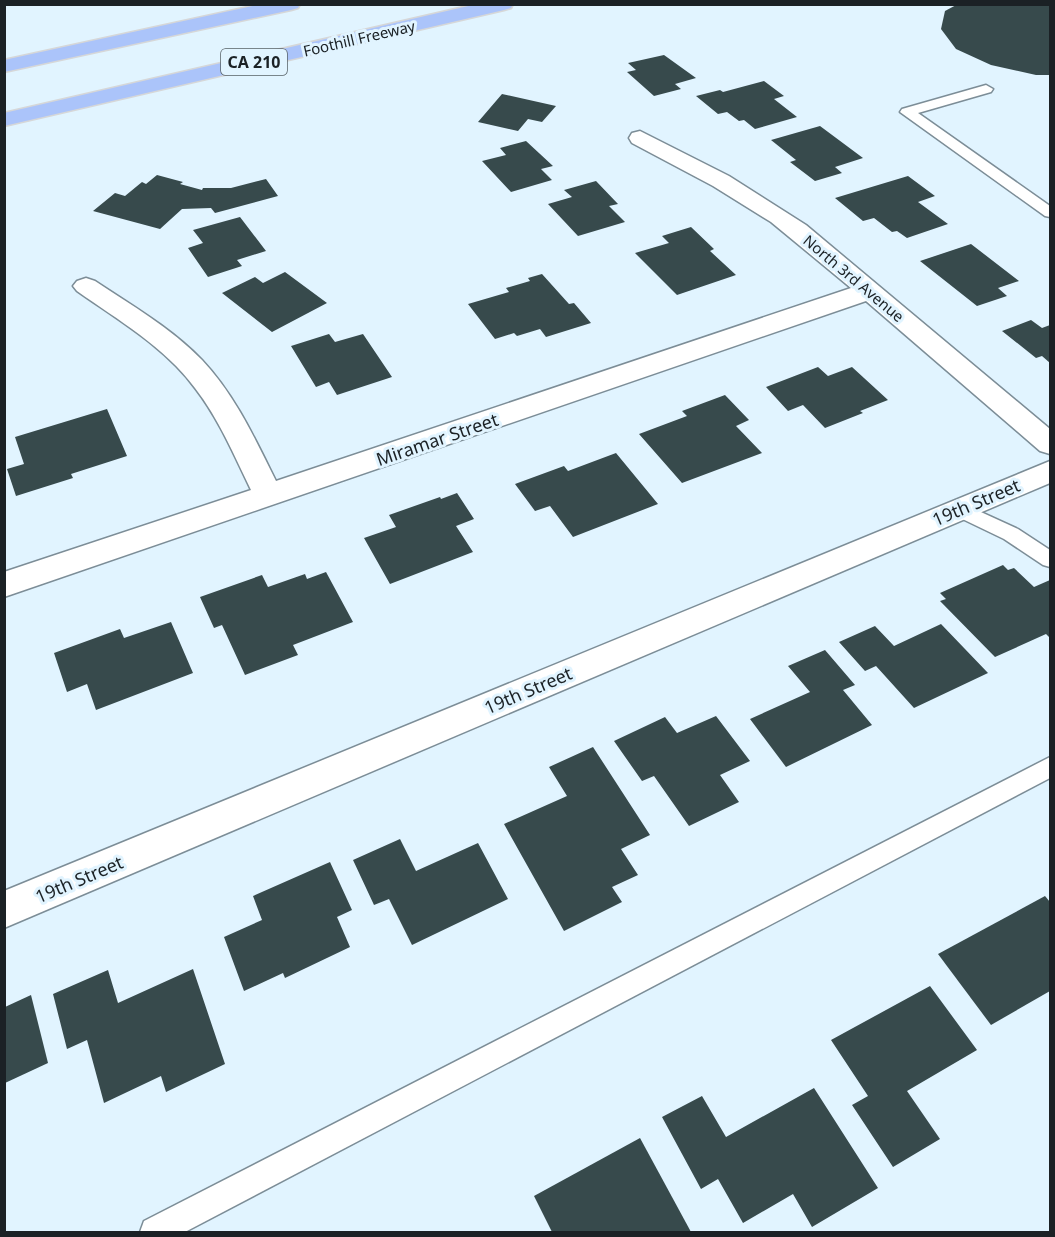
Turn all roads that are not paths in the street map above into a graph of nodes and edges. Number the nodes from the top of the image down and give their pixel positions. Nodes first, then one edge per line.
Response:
1 (291, 4) edge
2 (504, 4) edge
3 (4, 66) edge
4 (986, 89) dead end
5 (4, 120) edge
6 (640, 138) dead end
7 (1050, 213) edge
8 (86, 286) dead end
9 (869, 291) junction
10 (1050, 444) edge
11 (1050, 471) edge
12 (269, 496) junction
13 (959, 509) junction
14 (1050, 560) edge
15 (4, 585) edge
16 (1050, 767) edge
17 (4, 910) edge
18 (155, 1233) edge

1 - 3 highway
2 - 5 highway, Foothill Freeway / CA 210
4 - 7 lane
6 - 9 street, North 3rd Avenue
8 - 12 street
9 - 10 street, North 3rd Avenue
9 - 12 street, Miramar Street
11 - 13 street, 19th Street
12 - 15 street, Miramar Street
13 - 14 lane
13 - 17 street, 19th Street
16 - 18 lane

